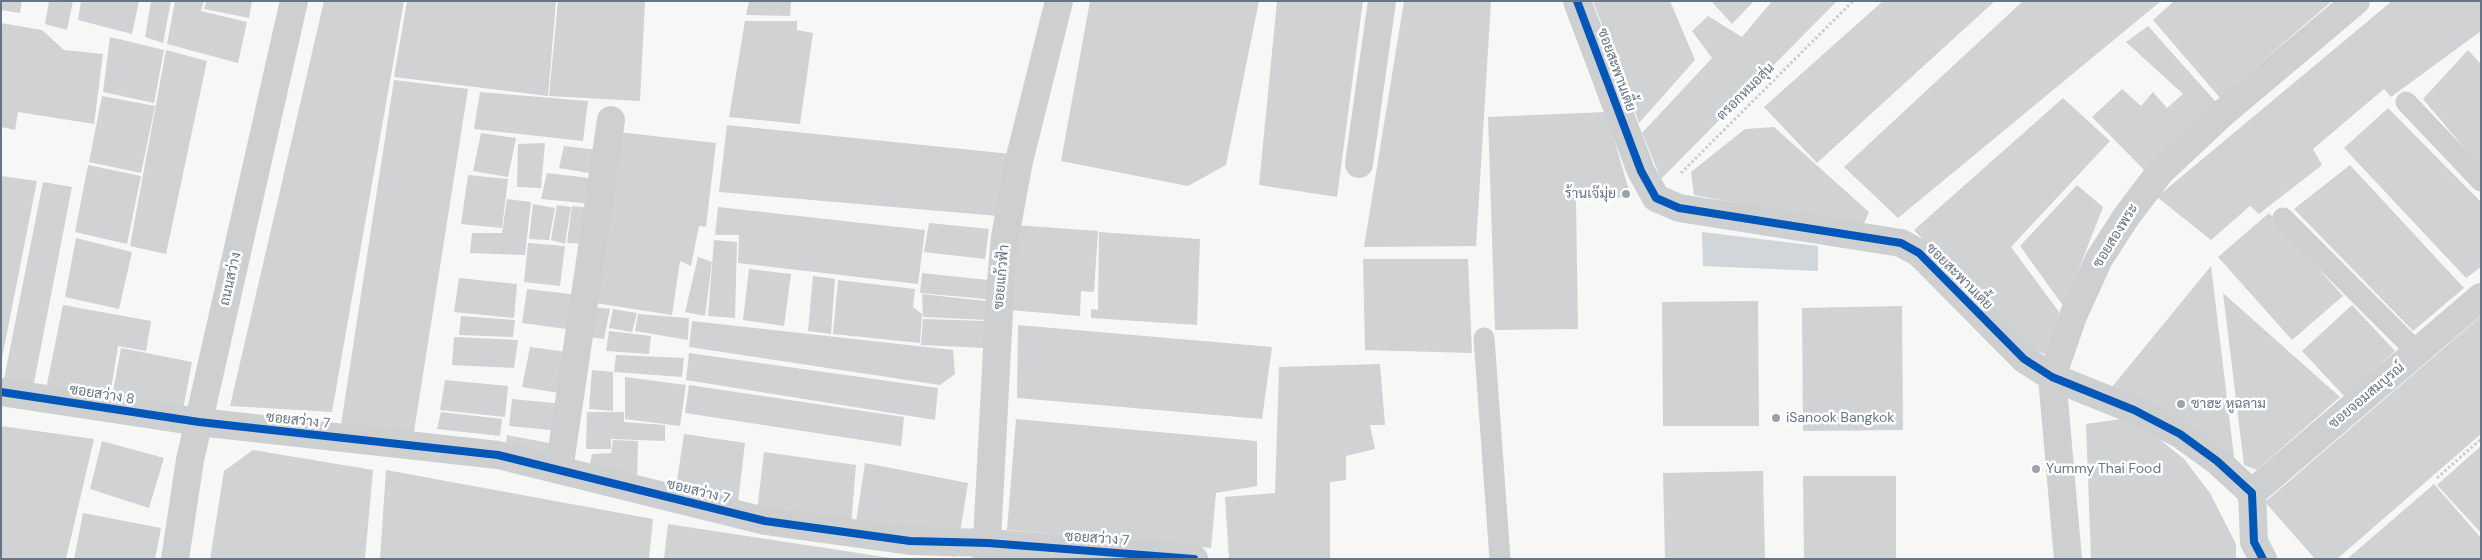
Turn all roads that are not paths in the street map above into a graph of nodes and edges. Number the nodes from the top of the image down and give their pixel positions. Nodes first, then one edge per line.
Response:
1 (294, 1) edge
2 (1059, 1) edge
3 (1382, 1) edge
4 (1577, 1) edge
5 (2356, 1) edge
6 (2406, 102) dead end
7 (611, 120) dead end
8 (1359, 164) dead end
9 (2481, 181) edge
10 (2283, 218) dead end
11 (2481, 297) edge
12 (1484, 338) dead end
13 (2418, 353) junction
14 (2052, 377) junction
15 (1, 392) edge
16 (199, 422) junction
17 (559, 470) junction
18 (2252, 493) junction
19 (987, 551) edge
20 (175, 559) edge
21 (1194, 559) edge
22 (1500, 559) edge
23 (2068, 559) edge
24 (2263, 559) edge

1 - 16 street, ถนนสว่าง
2 - 19 street, ซอยแก้วฟ้า
3 - 8 street
4 - 14 street, ซอยสะพานเตี้ย
5 - 14 street, ซอยสองพระ
6 - 9 lane
7 - 17 street
10 - 13 lane
11 - 13 street, ซอยจอมสมบูรณ์
12 - 22 lane
13 - 18 street, ซอยจอมสมบูรณ์
14 - 18 street, ซอยสะพานเตี้ย
14 - 23 street, ซอยสองพระ
15 - 16 street, ซอยสว่าง 8
16 - 17 street, ซอยสว่าง 7
16 - 20 street, ถนนสว่าง
17 - 19 street, ซอยสว่าง 7
18 - 24 street
19 - 21 street, ซอยสว่าง 7

